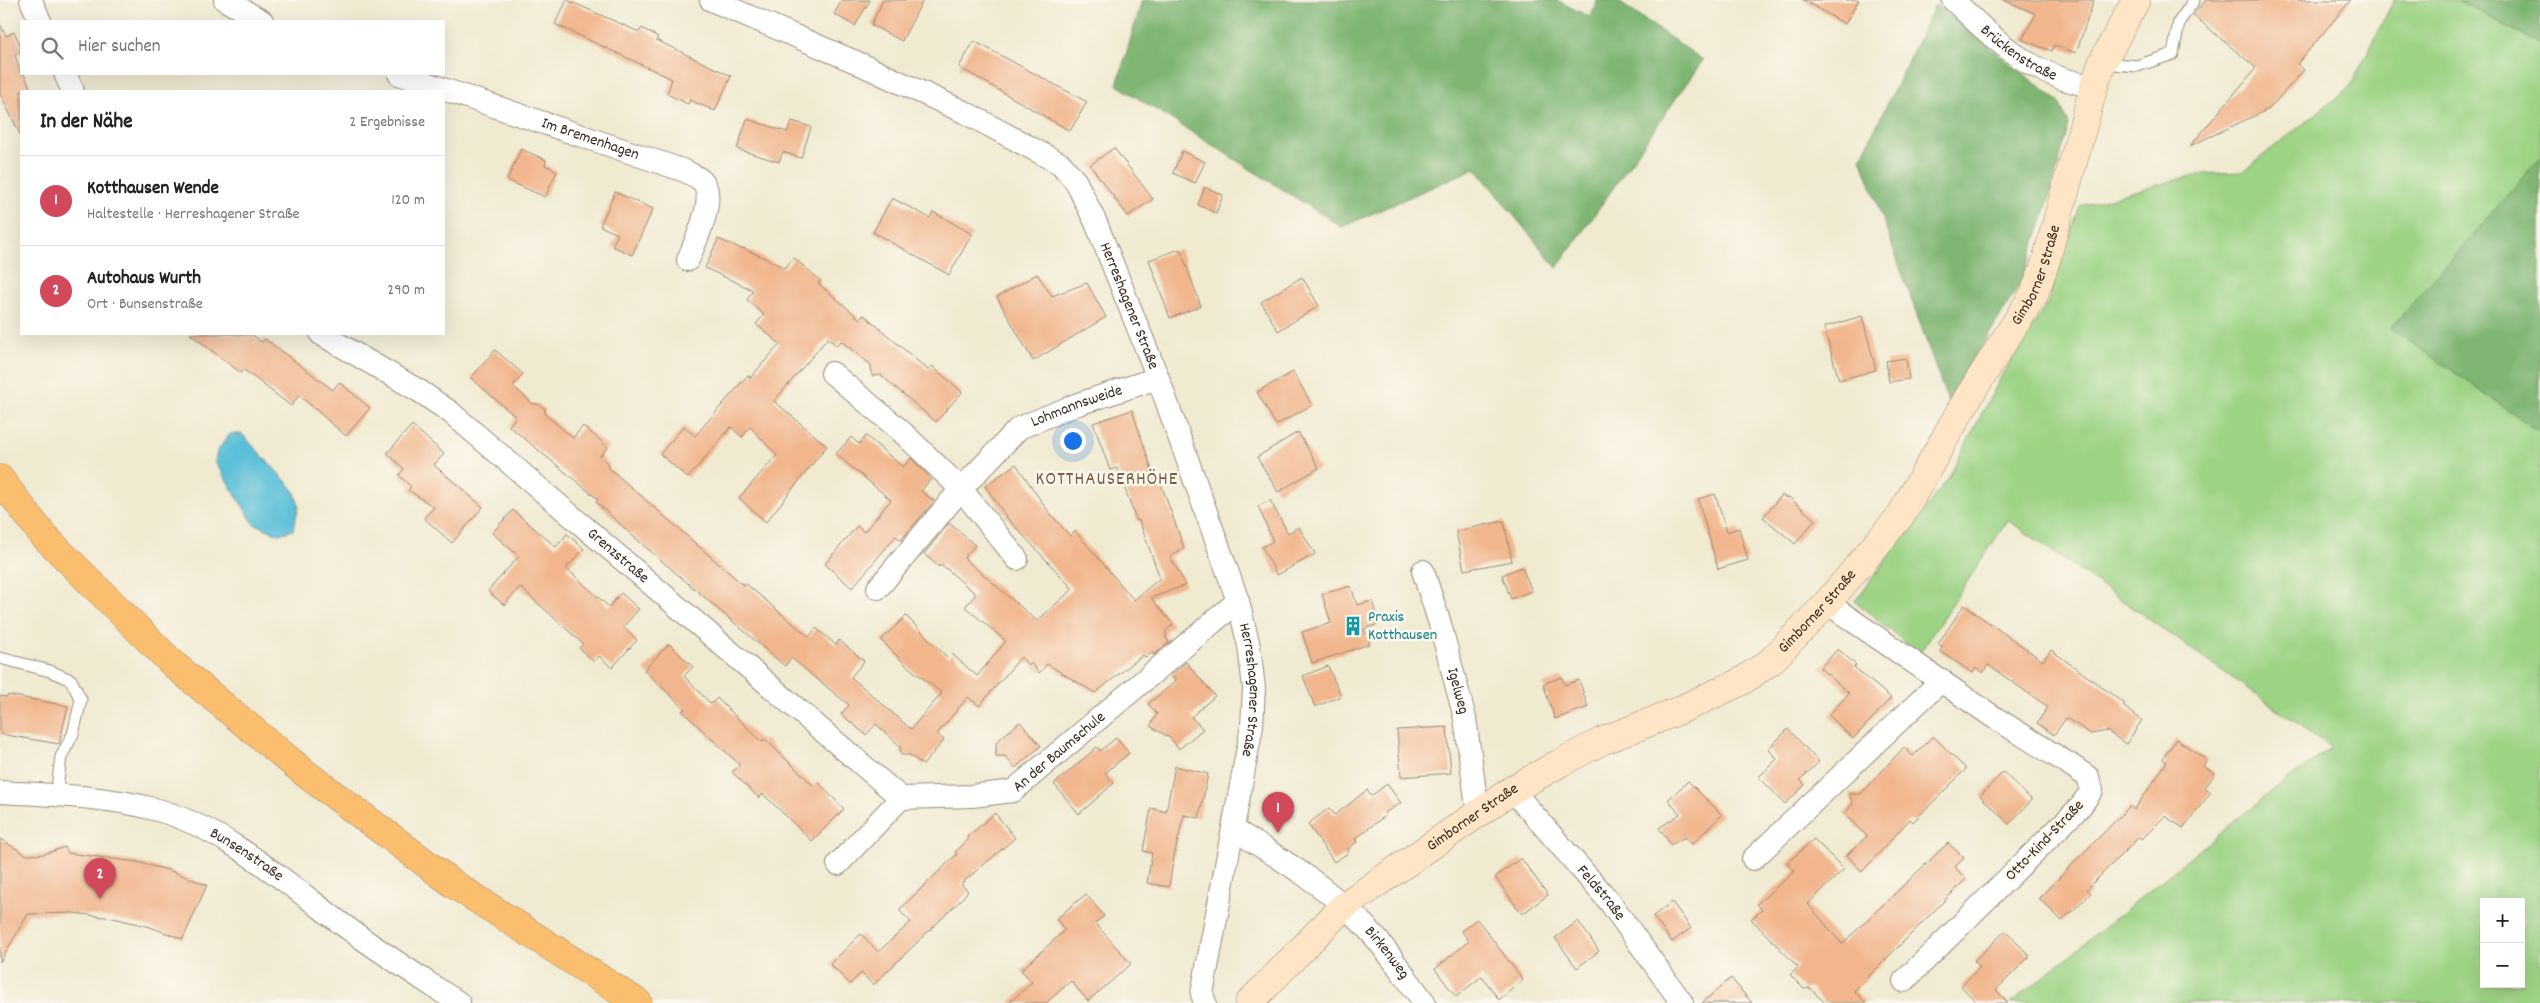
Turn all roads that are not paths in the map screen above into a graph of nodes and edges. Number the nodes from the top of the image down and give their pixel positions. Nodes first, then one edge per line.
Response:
1 (32, 0) edge
2 (225, 0) edge
3 (711, 0) edge
4 (1953, 0) edge
5 (2136, 0) edge
6 (2194, 0) edge
7 (40, 20) edge
8 (260, 20) edge
9 (65, 75) edge
10 (402, 75) edge
11 (2098, 75) junction
12 (72, 90) edge
13 (688, 260) dead end
14 (323, 335) edge
15 (832, 374) dead end
16 (1158, 378) junction
17 (0, 479) edge
18 (961, 489) junction
19 (1017, 559) dead end
20 (1423, 571) dead end
21 (878, 588) dead end
22 (1238, 600) junction
23 (1827, 603) junction
24 (0, 658) edge
25 (1942, 680) junction
26 (1512, 790) junction
27 (0, 792) edge
28 (56, 796) junction
29 (901, 798) junction
30 (1478, 814) junction
31 (1233, 829) junction
32 (1753, 859) dead end
33 (838, 864) dead end
34 (1344, 906) junction
35 (1904, 981) dead end
36 (459, 1003) edge
37 (638, 1003) edge
38 (1205, 1003) edge
39 (1249, 1003) edge
40 (1425, 1003) edge
41 (1682, 1003) edge

1 - 7 street
2 - 8 street
3 - 16 street, Herreshagener Straße
4 - 11 street, Brückenstraße
5 - 11 street, Gimborner Straße
6 - 11 lane
9 - 12 street
10 - 13 street, Im Bremenhagen
11 - 23 street, Gimborner Straße
14 - 29 street, Grenzstraße
15 - 18 street
16 - 18 street, Lohmannsweide
16 - 22 street, Herreshagener Straße
17 - 37 main road
18 - 19 street
18 - 21 street, Lohmannsweide
20 - 30 street, Igelweg
22 - 29 street, An der Baumschule
22 - 31 street, Herreshagener Straße
23 - 25 street, Otto-Kind-Straße
23 - 26 street, Gimborner Straße
24 - 28 lane
25 - 32 street
25 - 35 street, Otto-Kind-Straße
26 - 30 street, Gimborner Straße
26 - 41 street, Feldstraße
27 - 28 street, Bunsenstraße
28 - 36 street, Bunsenstraße
29 - 33 street
30 - 34 street, Gimborner Straße
31 - 34 street
31 - 38 street, Herreshagener Straße
34 - 39 street, Gimborner Straße
34 - 40 street, Birkenweg

